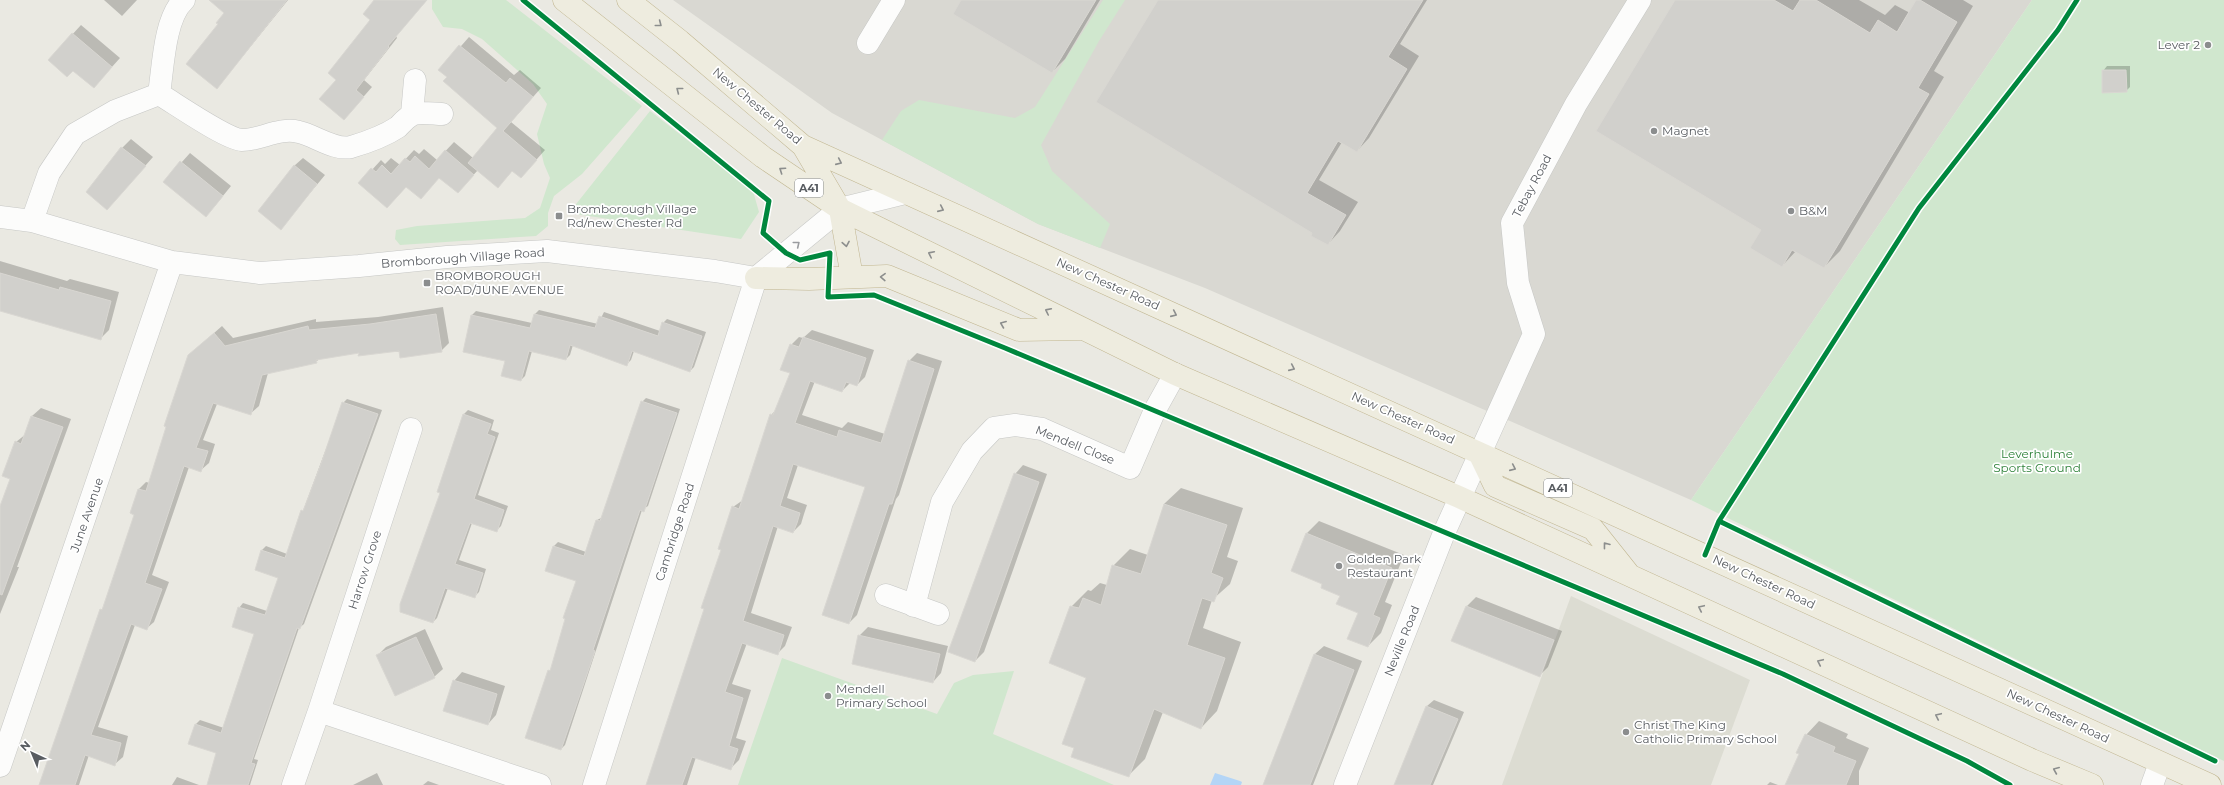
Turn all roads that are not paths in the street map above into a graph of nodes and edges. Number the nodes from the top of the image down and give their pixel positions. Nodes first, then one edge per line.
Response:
1 (184, 0) edge
2 (564, 0) edge
3 (628, 0) edge
4 (894, 0) edge
5 (1640, 0) edge
6 (868, 43) dead end
7 (415, 80) dead end
8 (159, 94) junction
9 (412, 114) junction
10 (442, 114) dead end
11 (803, 146) junction
12 (905, 193) junction
13 (840, 209) junction
14 (0, 216) edge
15 (32, 221) junction
16 (172, 262) junction
17 (756, 278) junction
18 (852, 278) junction
19 (1083, 329) junction
20 (1175, 374) junction
21 (412, 429) dead end
22 (1479, 452) junction
23 (1459, 497) junction
24 (1630, 575) junction
25 (886, 595) dead end
26 (914, 606) junction
27 (938, 614) dead end
28 (319, 711) junction
29 (2160, 763) junction
30 (0, 766) edge
31 (292, 785) edge
32 (540, 785) edge
33 (594, 785) edge
34 (1345, 785) edge
35 (2092, 785) edge
36 (2152, 785) edge
37 (2210, 785) edge

1 - 8 street
13 -> 2 highway, A41
3 -> 11 highway, New Chester Road / A41
4 - 6 street
5 - 22 street, Tebay Road
7 - 9 street
8 - 9 street
8 - 15 street
9 - 10 street
11 -> 12 highway, New Chester Road / A41
11 - 13 highway
12 - 13 street
12 -> 22 highway, New Chester Road / A41
17 -> 13 street
13 -> 18 highway
19 -> 13 highway, A41
14 - 15 street, Bromborough Village Road
15 - 16 street, Bromborough Village Road
16 - 17 street, Bromborough Village Road
16 - 30 street, June Avenue
17 - 18 highway
17 - 33 street, Cambridge Road
19 -> 18 highway
19 - 20 highway, A41
20 - 23 highway, A41
20 - 26 street, Mendell Close
21 - 28 street, Harrow Grove
22 - 23 street, Tebay Road
24 -> 22 highway
22 -> 29 highway, New Chester Road / A41
23 - 24 highway, A41
23 - 34 street, Neville Road
35 -> 24 highway, A41
25 - 26 street
26 - 27 street
28 - 31 street, Harrow Grove
28 - 32 street
29 - 36 street
29 - 37 highway, New Chester Road / A41

